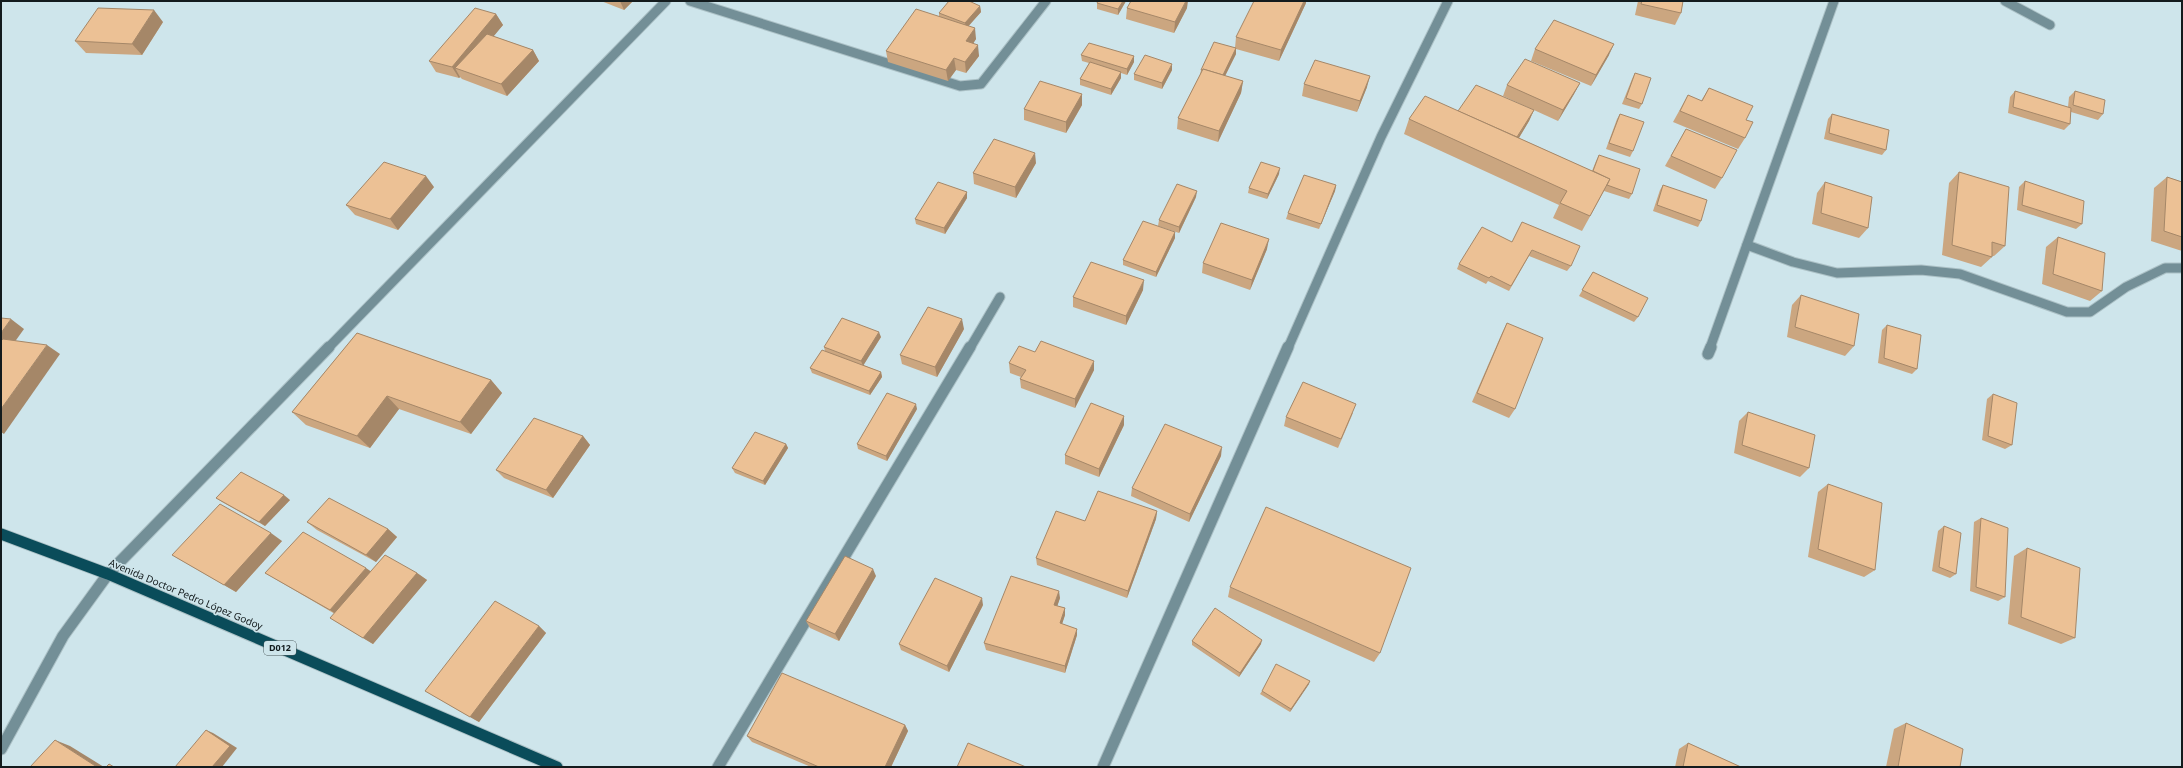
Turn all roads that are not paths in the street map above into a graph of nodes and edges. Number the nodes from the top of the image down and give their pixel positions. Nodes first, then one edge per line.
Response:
1 (666, 1) edge
2 (690, 1) edge
3 (1046, 1) edge
4 (1448, 1) edge
5 (1834, 1) edge
6 (2005, 1) edge
7 (2050, 25) dead end
8 (1747, 245) junction
9 (2182, 268) edge
10 (1000, 297) dead end
11 (1708, 354) dead end
12 (1, 534) edge
13 (108, 574) junction
14 (1, 749) edge
15 (557, 767) edge
16 (718, 767) edge
17 (1104, 767) edge

1 - 13 street
2 - 3 street
4 - 17 street
5 - 8 street
6 - 7 street
8 - 9 street
8 - 11 street
10 - 16 street
12 - 13 main road, Avenida Doctor Pedro López Godoy / D012
13 - 14 street
13 - 15 main road, Avenida Doctor Pedro López Godoy / D012

